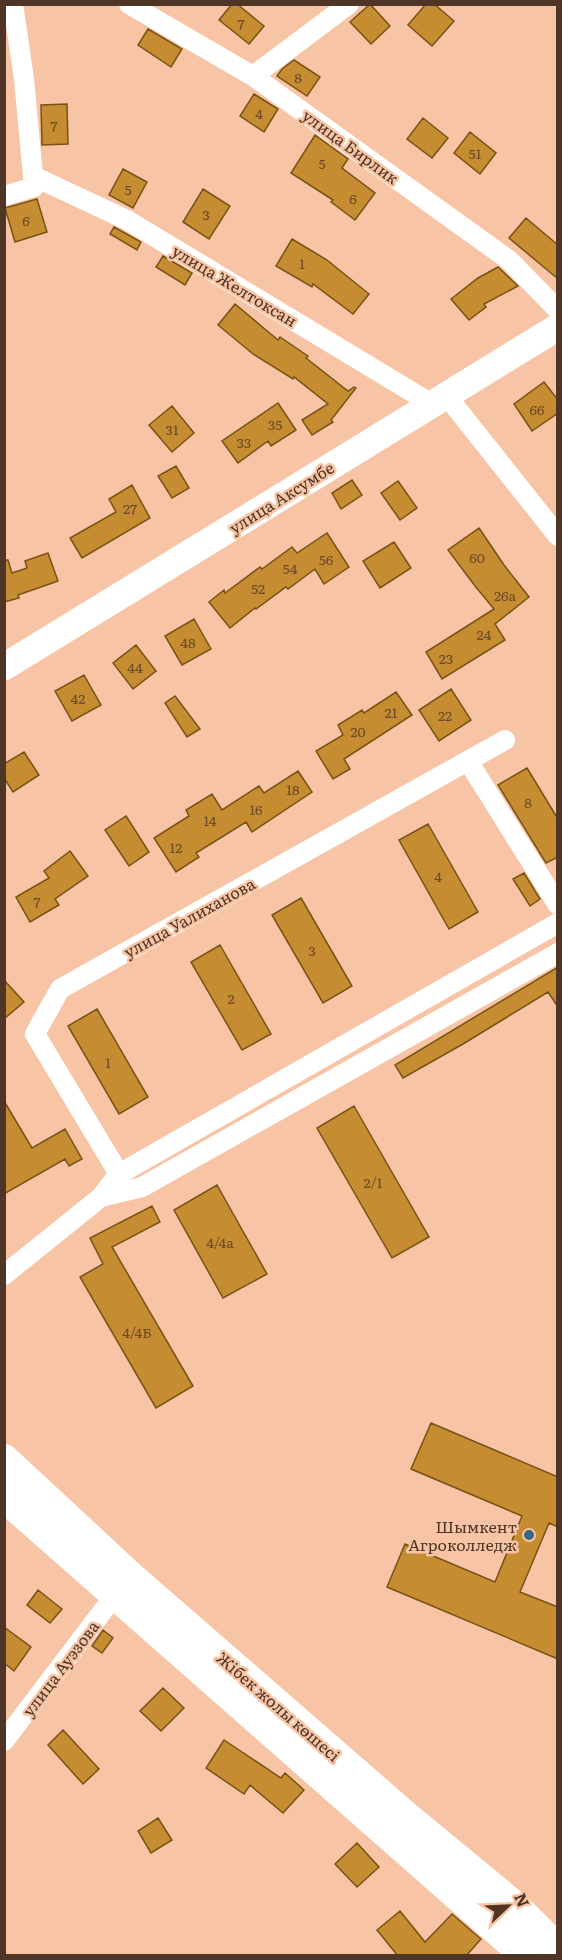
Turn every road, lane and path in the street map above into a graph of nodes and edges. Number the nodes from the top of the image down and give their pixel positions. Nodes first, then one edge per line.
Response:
1 (14, 4) edge
2 (129, 4) edge
3 (349, 4) edge
4 (253, 76) junction
5 (33, 176) junction
6 (4, 196) edge
7 (558, 310) edge
8 (558, 327) edge
9 (439, 400) junction
10 (558, 536) edge
11 (4, 667) edge
12 (505, 741) dead end
13 (468, 761) junction
14 (558, 905) edge
15 (558, 923) edge
16 (558, 953) edge
17 (119, 1174) junction
18 (101, 1197) junction
19 (4, 1275) edge
20 (4, 1459) edge
21 (4, 1497) edge
22 (115, 1595) junction
23 (4, 1741) edge
24 (558, 1949) edge
25 (525, 1956) edge

1 - 5 street
2 - 4 street, улица Бирлик
3 - 4 street
4 - 7 street, улица Бирлик
5 - 6 street
5 - 9 street, улица Желтоксан
8 - 9 main road, улица Аксумбе
9 - 10 street
9 - 11 main road, улица Аксумбе
12 - 13 street, улица Уалиханова
13 - 14 street
13 - 17 street, улица Уалиханова
15 - 17 street
16 - 18 street
17 - 18 street
18 - 19 street
20 - 24 main road, Жібек жолы көшесі
21 - 22 main road, Жібек жолы көшесі
22 - 23 street, улица Ауэзова
22 - 25 main road, Жібек жолы көшесі

